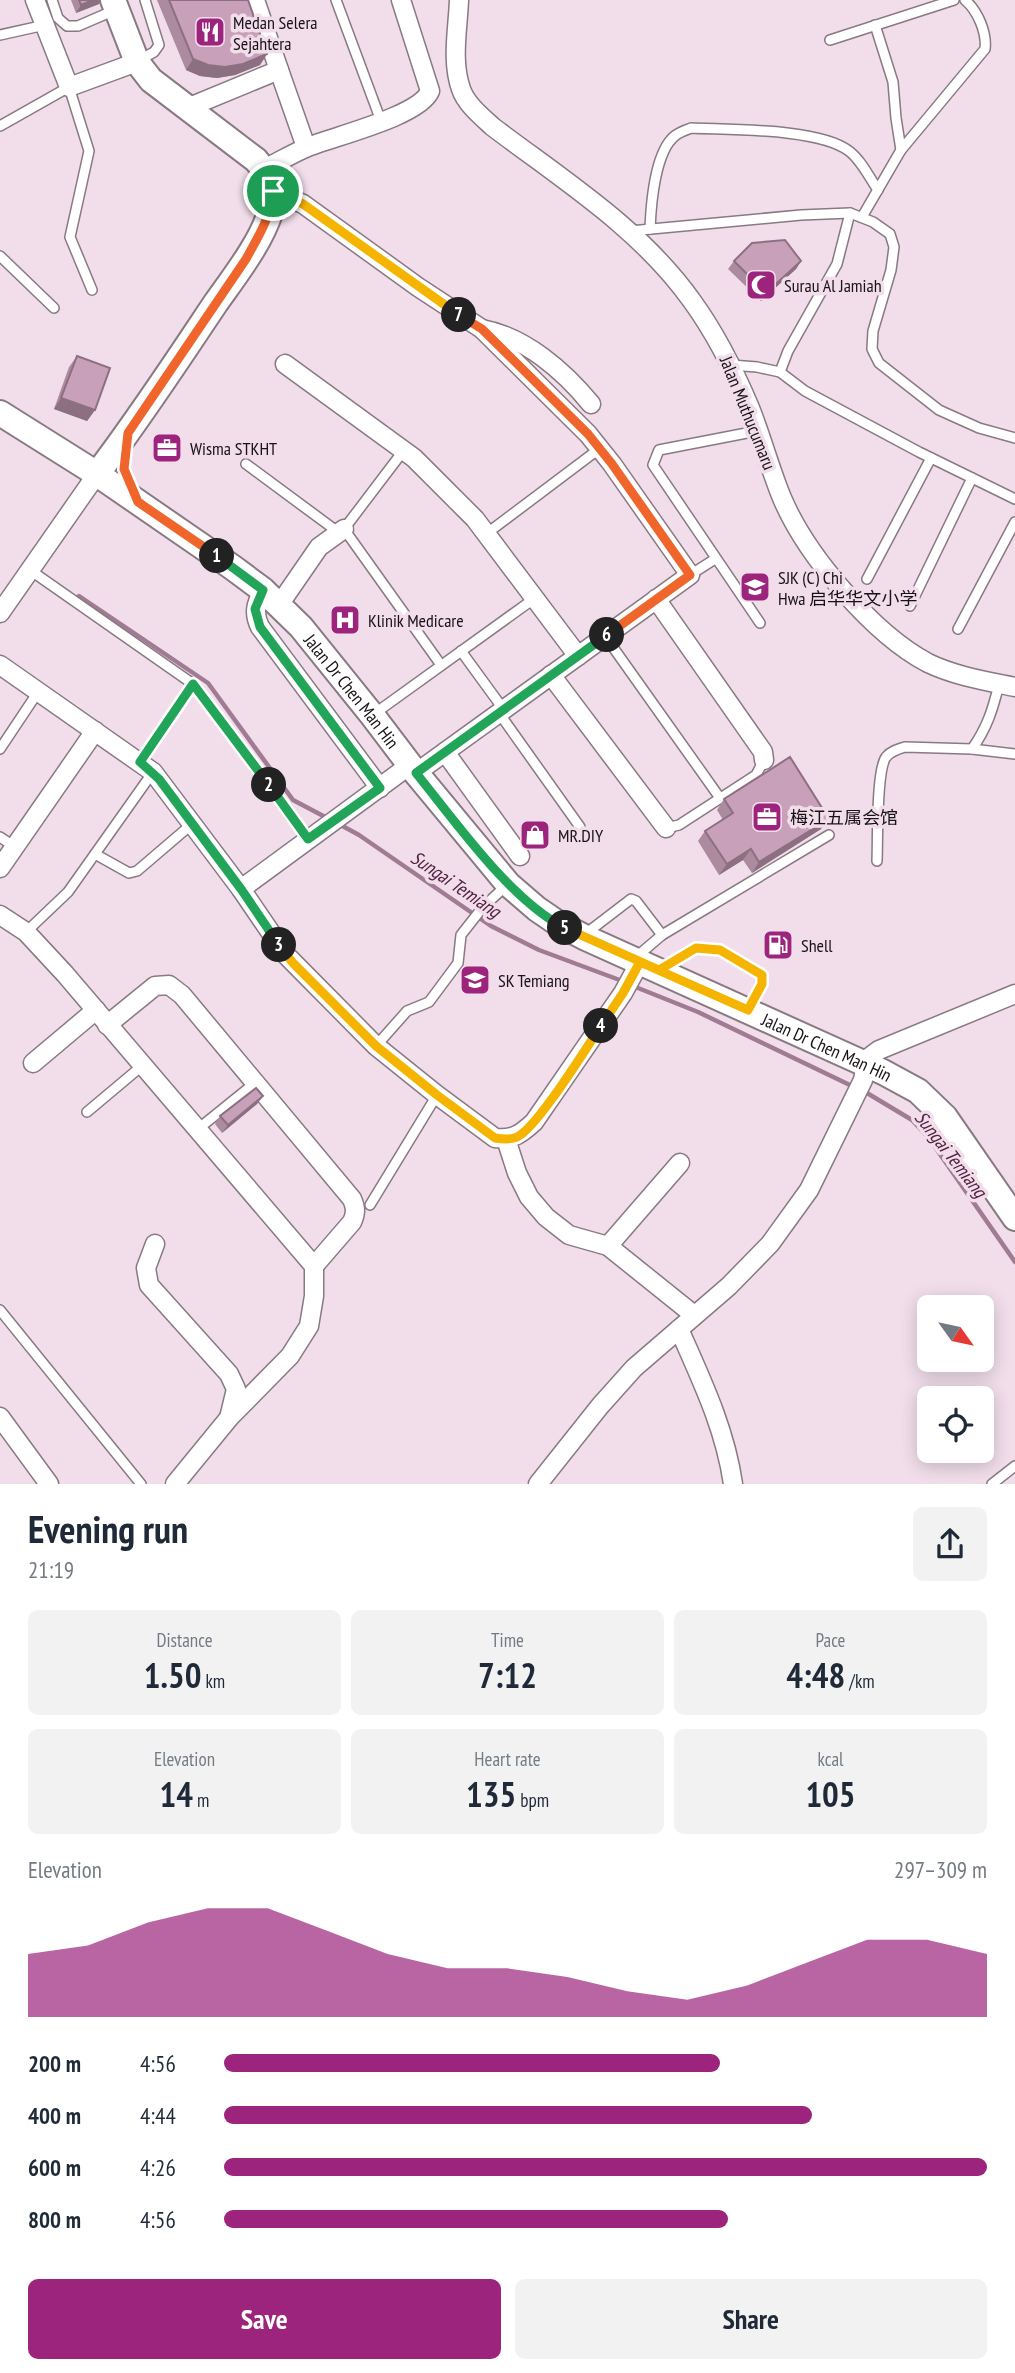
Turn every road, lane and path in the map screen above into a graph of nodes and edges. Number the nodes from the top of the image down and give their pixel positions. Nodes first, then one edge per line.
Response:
1 (35, 0) edge
2 (52, 0) edge
3 (145, 0) edge
4 (255, 0) edge
5 (336, 0) edge
6 (401, 0) edge
7 (459, 0) edge
8 (954, 0) edge
9 (965, 0) edge
10 (115, 5) edge
11 (45, 25) junction
12 (875, 25) junction
13 (0, 35) edge
14 (830, 40) dead end
15 (137, 62) junction
16 (279, 70) junction
17 (69, 87) junction
18 (187, 108) junction
19 (381, 121) junction
20 (0, 126) edge
21 (306, 147) junction
22 (901, 150) junction
23 (269, 181) junction
24 (878, 190) junction
25 (850, 213) junction
26 (862, 217) junction
27 (650, 229) junction
28 (630, 230) junction
29 (0, 256) edge
30 (92, 290) dead end
31 (54, 309) dead end
32 (482, 329) junction
33 (285, 364) dead end
34 (731, 365) junction
35 (780, 372) junction
36 (592, 404) dead end
37 (0, 413) edge
38 (757, 431) junction
39 (128, 433) junction
40 (1015, 438) edge
41 (599, 449) junction
42 (404, 450) junction
43 (60, 451) junction
44 (931, 458) junction
45 (246, 464) dead end
46 (97, 474) junction
47 (972, 478) junction
48 (1015, 499) edge
49 (138, 502) junction
50 (1015, 522) edge
51 (341, 530) junction
52 (486, 534) junction
53 (715, 559) junction
54 (30, 570) junction
55 (690, 575) junction
56 (867, 579) dead end
57 (271, 598) junction
58 (535, 598) junction
59 (656, 599) junction
60 (910, 606) dead end
61 (0, 612) edge
62 (761, 623) dead end
63 (958, 629) dead end
64 (605, 636) junction
65 (461, 651) junction
66 (578, 656) junction
67 (0, 665) edge
68 (441, 665) junction
69 (551, 676) junction
70 (193, 684) junction
71 (1007, 685) edge
72 (38, 692) junction
73 (501, 711) junction
74 (372, 715) junction
75 (95, 731) junction
76 (0, 748) edge
77 (972, 749) junction
78 (445, 752) junction
79 (1015, 754) edge
80 (764, 760) joint
81 (146, 767) junction
82 (413, 769) junction
83 (380, 788) junction
84 (720, 798) junction
85 (192, 824) junction
86 (580, 827) dead end
87 (666, 828) joint
88 (829, 835) edge
89 (308, 839) junction
90 (7, 842) edge
91 (95, 854) junction
92 (520, 856) dead end
93 (877, 861) dead end
94 (0, 868) edge
95 (508, 884) junction
96 (241, 889) junction
97 (0, 915) edge
98 (26, 932) junction
99 (662, 934) junction
100 (583, 936) junction
101 (642, 966) junction
102 (1015, 994) edge
103 (96, 1010) junction
104 (748, 1010) junction
105 (107, 1025) junction
106 (376, 1046) junction
107 (33, 1063) dead end
108 (143, 1065) junction
109 (864, 1072) junction
110 (256, 1083) junction
111 (437, 1095) junction
112 (87, 1112) dead end
113 (198, 1129) junction
114 (506, 1139) junction
115 (680, 1163) dead end
116 (370, 1205) dead end
117 (1015, 1219) edge
118 (155, 1244) dead end
119 (608, 1246) junction
120 (314, 1266) junction
121 (0, 1310) edge
122 (694, 1315) junction
123 (679, 1329) junction
124 (0, 1417) edge
125 (229, 1418) junction
126 (1015, 1466) edge
127 (49, 1484) edge
128 (141, 1484) edge
129 (175, 1484) edge
130 (538, 1484) edge
131 (733, 1484) edge
132 (992, 1484) edge

1 - 11 street
2 - 10 lane
3 - 15 lane
4 - 16 street
5 - 19 lane
6 - 19 street
7 - 28 street, Jalan Muthucumaru
8 - 12 lane
9 - 22 lane
10 - 15 street
11 - 13 lane
11 - 17 street
12 - 14 lane
12 - 22 lane
15 - 17 street
15 - 18 street
16 - 18 street
16 - 21 street
17 - 20 lane
17 - 30 lane
18 - 23 street
19 - 21 street
21 - 23 street
22 - 24 lane
23 - 32 street
23 - 39 street
24 - 26 lane
24 - 27 lane
25 - 26 lane
25 - 27 lane
25 - 35 lane
26 - 40 lane
27 - 28 lane
28 - 34 street, Jalan Muthucumaru
29 - 31 lane
32 - 36 street
32 - 41 street
33 - 42 street
34 - 35 lane
34 - 38 street, Jalan Muthucumaru
35 - 44 lane
37 - 43 street, Jalan Dr Chen Man Hin
38 - 53 lane
38 - 71 street, Jalan Muthucumaru
39 - 43 street
39 - 46 street
39 - 49 street
41 - 52 lane
41 - 55 street
42 - 51 lane
42 - 52 street
43 - 46 street, Jalan Dr Chen Man Hin
44 - 47 lane
44 - 56 lane
45 - 51 lane
46 - 49 street, Jalan Dr Chen Man Hin
46 - 54 street
47 - 48 lane
47 - 60 lane
49 - 57 street, Jalan Dr Chen Man Hin
50 - 63 lane
51 - 57 street
51 - 68 lane
52 - 58 street
53 - 55 lane
53 - 62 lane
54 - 61 street
54 - 70 lane
55 - 59 street
57 - 74 street, Jalan Dr Chen Man Hin
57 - 83 street
58 - 65 lane
58 - 66 street
59 - 64 street
59 - 80 street
64 - 66 street
64 - 84 lane
65 - 68 lane
65 - 73 lane
66 - 69 street
67 - 72 street
68 - 74 lane
69 - 73 street
69 - 87 street
70 - 81 lane
70 - 89 lane
71 - 77 lane
72 - 75 street
72 - 76 lane
73 - 78 street
73 - 86 lane
74 - 82 street, Jalan Dr Chen Man Hin
75 - 81 street
75 - 90 street
77 - 79 lane
77 - 93 lane
78 - 82 street
78 - 92 street
80 - 84 lane
81 - 85 street
81 - 91 lane
82 - 83 street
82 - 95 street, Jalan Dr Chen Man Hin
83 - 89 street
84 - 87 lane
85 - 91 lane
85 - 96 street
88 - 99 lane
89 - 96 street
90 - 94 street
91 - 98 lane
95 - 100 street, Jalan Dr Chen Man Hin
95 - 106 lane
96 - 106 street
97 - 98 street
98 - 103 street
99 - 100 lane
99 - 101 lane
100 - 101 street, Jalan Dr Chen Man Hin
101 - 104 street, Jalan Dr Chen Man Hin
101 - 104 lane
101 - 114 street
102 - 109 street
103 - 105 street
103 - 107 street
104 - 109 street, Jalan Dr Chen Man Hin
105 - 108 street
105 - 110 street
106 - 111 street
108 - 112 lane
108 - 113 street
109 - 117 street, Jalan Dr Chen Man Hin
109 - 122 street
110 - 113 lane
110 - 120 street
111 - 114 street
111 - 116 lane
113 - 120 street
114 - 119 street
115 - 119 street
118 - 125 street
119 - 122 street
120 - 125 street
121 - 128 lane
122 - 123 street
123 - 130 street
123 - 131 street
124 - 127 street
125 - 129 street
126 - 132 lane

